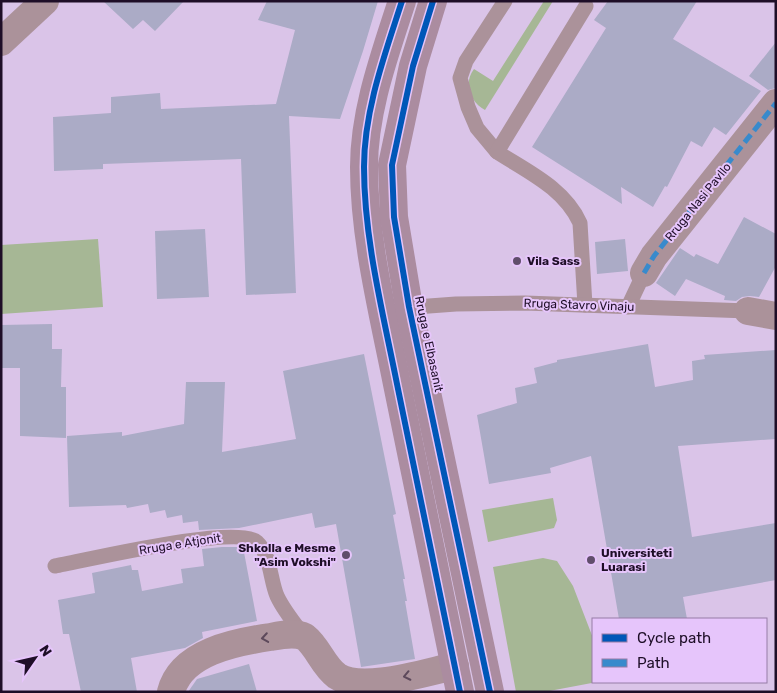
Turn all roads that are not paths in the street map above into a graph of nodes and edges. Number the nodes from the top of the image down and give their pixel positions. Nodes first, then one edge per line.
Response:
1 (45, 1) edge
2 (402, 1) edge
3 (433, 1) edge
4 (505, 1) edge
5 (586, 6) dead end
6 (1, 42) edge
7 (776, 103) edge
8 (497, 152) junction
9 (644, 273) joint
10 (585, 305) junction
11 (409, 307) junction
12 (628, 307) junction
13 (748, 311) joint
14 (383, 312) junction
15 (776, 316) edge
16 (56, 566) dead end
17 (305, 637) junction
18 (457, 679) edge
19 (171, 692) edge
20 (490, 692) edge

1 - 6 street
2 - 14 main road
3 - 11 main road, Rruga e Elbasanit
4 - 8 lane
5 - 8 lane
7 - 9 street, Rruga Nasi Pavllo
8 - 10 lane
9 - 12 lane, Rruga Nasi Pavllo
10 - 11 lane, Rruga Stavro Vinaju
10 - 12 lane, Rruga Stavro Vinaju
11 - 14 lane, Rruga Stavro Vinaju
11 - 20 main road, Rruga e Elbasanit
12 - 13 lane, Rruga Stavro Vinaju
13 - 15 street, Rruga Stavro Vinaju
14 - 18 main road
16 - 17 lane, Rruga e Atjonit
18 -> 17 street, Rruga e Atjonit
17 -> 19 street

